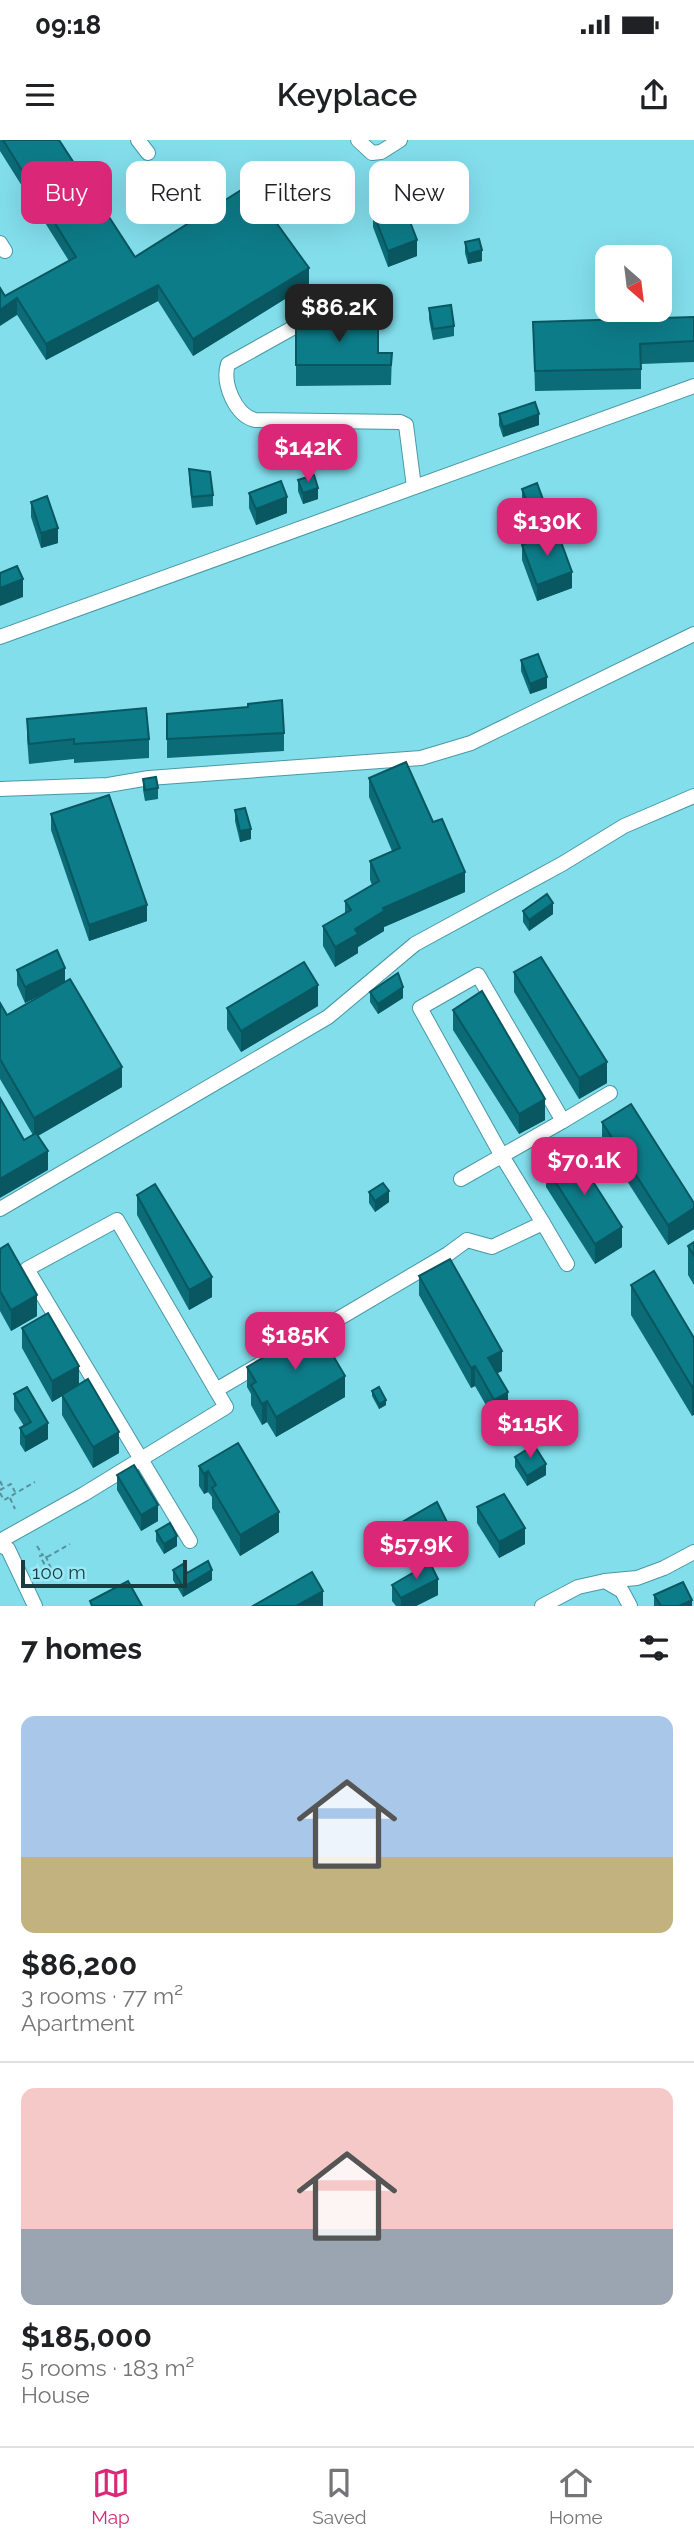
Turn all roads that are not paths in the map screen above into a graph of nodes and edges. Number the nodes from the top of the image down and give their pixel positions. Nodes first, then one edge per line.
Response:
1 (138, 140) edge
2 (358, 140) edge
3 (400, 140) edge
4 (148, 153) dead end
5 (358, 331) edge
6 (694, 386) edge
7 (414, 487) junction
8 (694, 634) edge
9 (0, 637) edge
10 (0, 789) edge
11 (694, 796) edge
12 (610, 1093) dead end
13 (563, 1121) junction
14 (502, 1156) junction
15 (461, 1179) dead end
16 (0, 1209) edge
17 (543, 1223) junction
18 (567, 1264) dead end
19 (216, 1390) junction
20 (140, 1459) junction
21 (190, 1541) dead end
22 (0, 1543) edge
23 (694, 1552) edge
24 (605, 1581) junction
25 (35, 1606) edge
26 (542, 1606) edge
27 (630, 1606) edge

1 - 4 street
2 - 3 street
5 - 7 street
6 - 7 street
7 - 9 street
8 - 10 street
11 - 16 street
12 - 13 street
13 - 14 street
13 - 14 street
14 - 15 street
14 - 17 street
17 - 18 street
17 - 19 street
19 - 20 street
19 - 20 street
20 - 21 street
20 - 22 street
22 - 25 street
23 - 24 street
24 - 26 street
24 - 27 street

